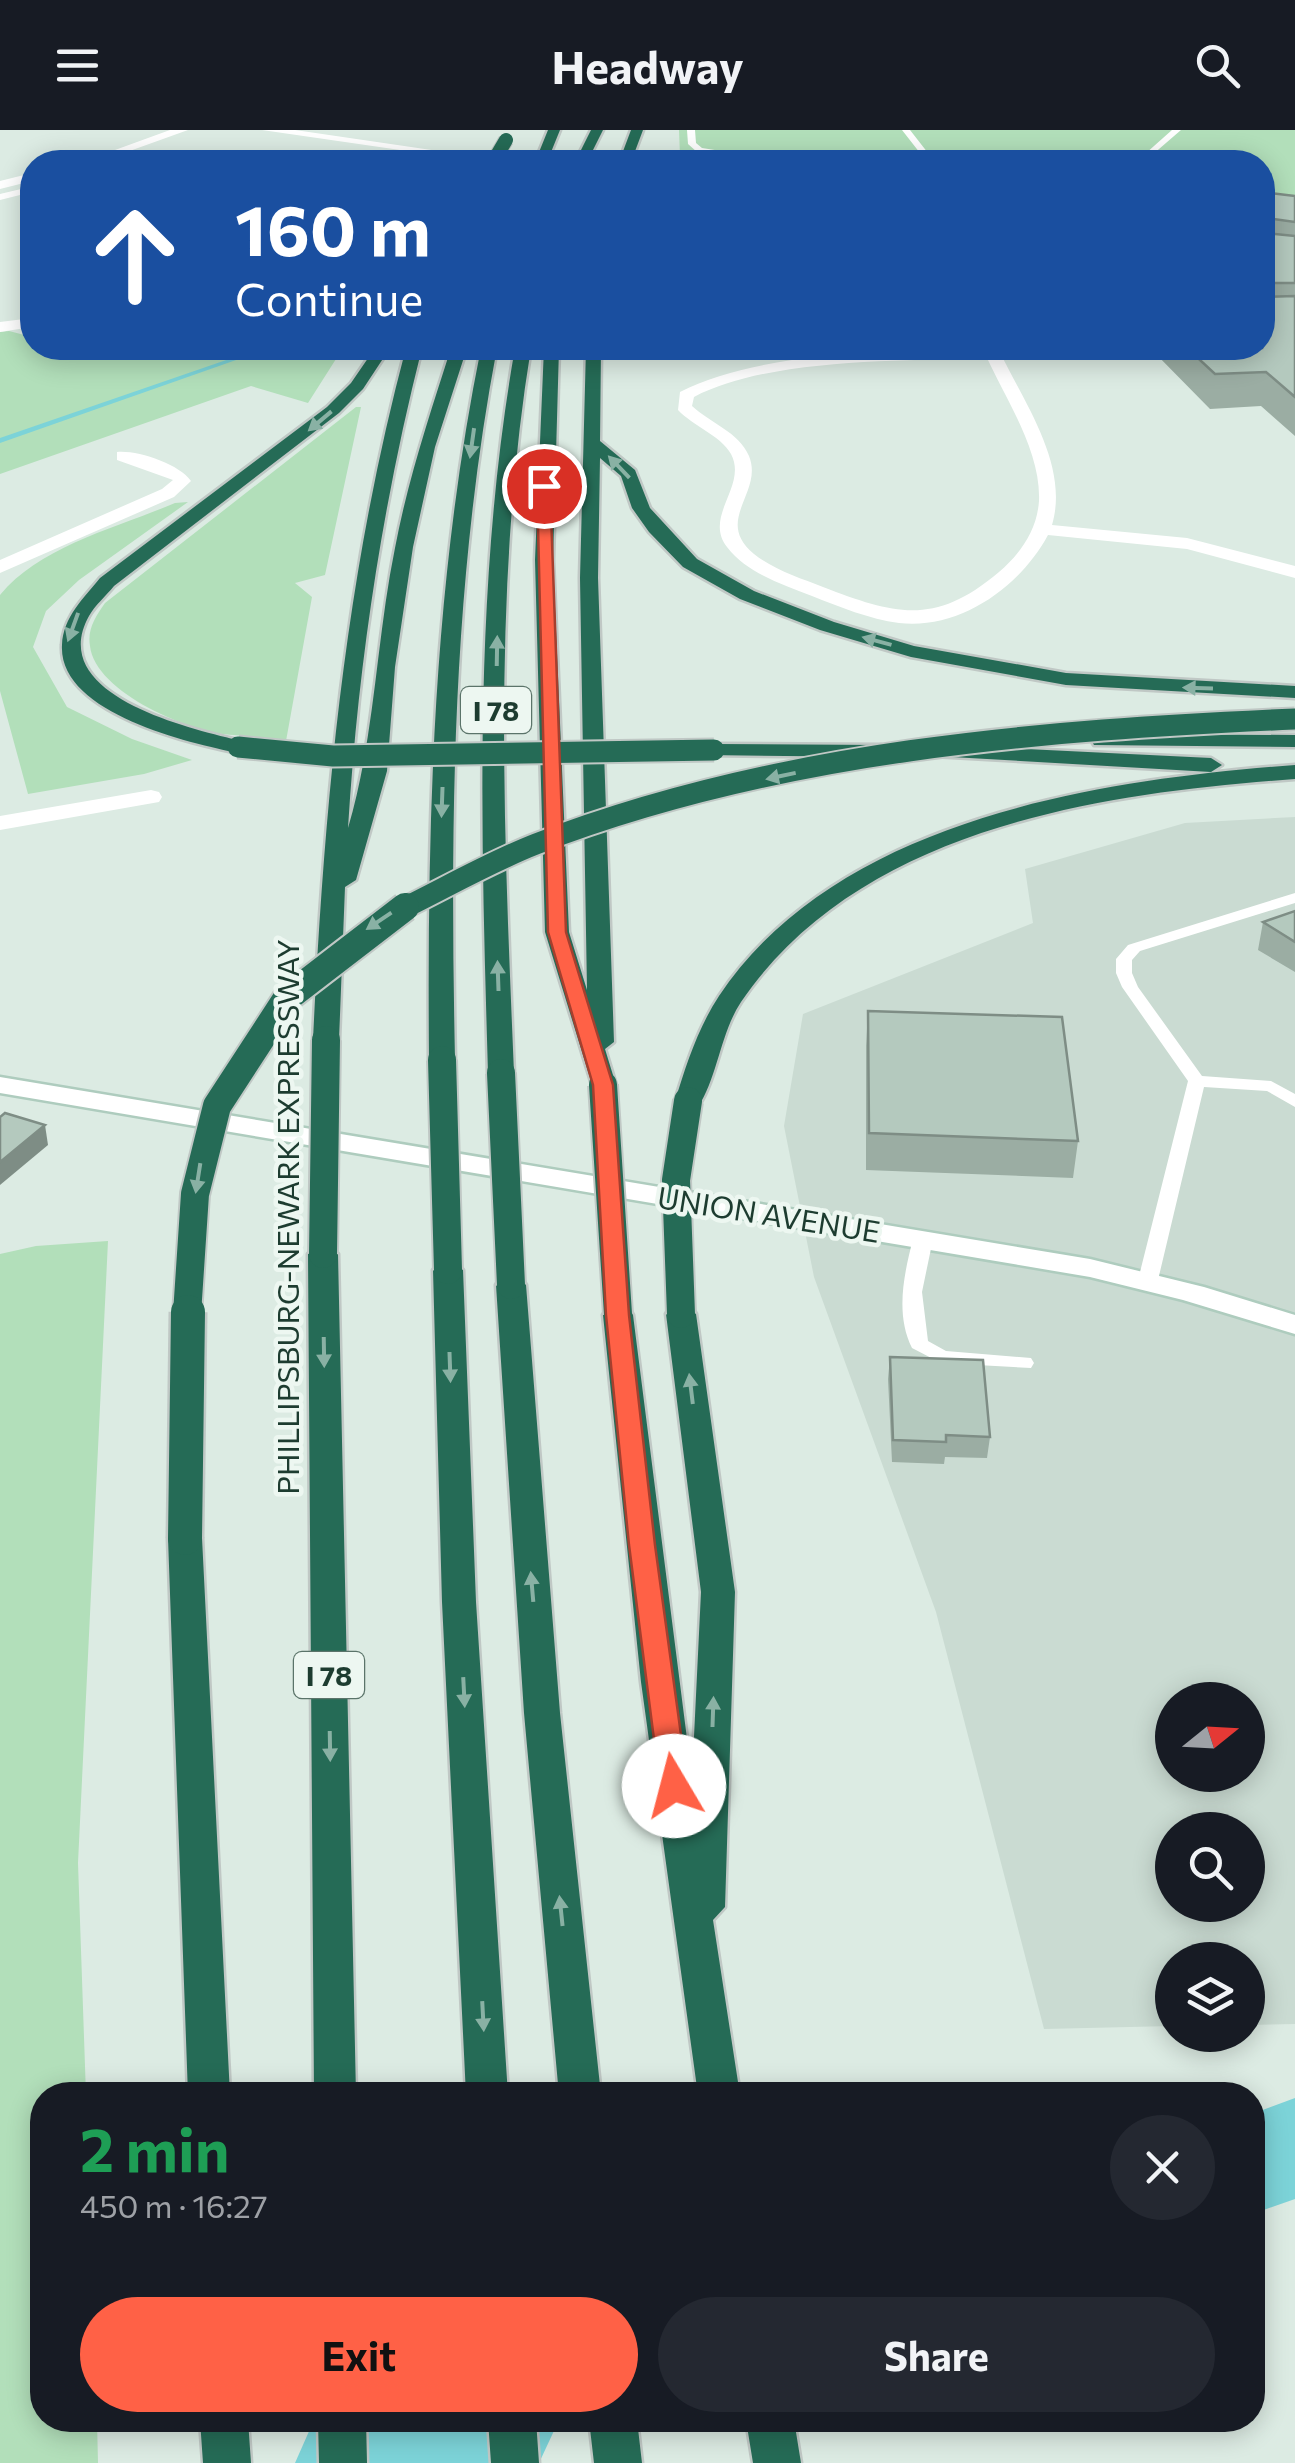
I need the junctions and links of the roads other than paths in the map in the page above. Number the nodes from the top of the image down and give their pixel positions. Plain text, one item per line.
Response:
1 (182, 130) edge
2 (268, 130) edge
3 (906, 130) edge
4 (1177, 130) edge
5 (376, 144) junction
6 (123, 150) edge
7 (360, 150) edge
8 (420, 150) edge
9 (922, 150) edge
10 (1154, 150) edge
11 (374, 360) edge
12 (411, 360) edge
13 (455, 360) edge
14 (488, 360) edge
15 (522, 360) edge
16 (551, 360) edge
17 (592, 360) edge
18 (865, 360) edge
19 (996, 360) edge
20 (589, 440) junction
21 (123, 456) dead end
22 (1041, 528) junction
23 (0, 567) edge
24 (1295, 572) edge
25 (1295, 692) edge
26 (1295, 719) edge
27 (1295, 741) edge
28 (714, 750) junction
29 (1295, 772) edge
30 (151, 798) dead end
31 (0, 823) edge
32 (1295, 898) edge
33 (330, 928) junction
34 (1197, 1081) junction
35 (0, 1085) edge
36 (603, 1085) junction
37 (1295, 1102) edge
38 (923, 1240) junction
39 (1148, 1280) junction
40 (1295, 1326) edge
41 (1024, 1364) dead end
42 (702, 1985) junction
43 (207, 2082) edge
44 (334, 2082) edge
45 (487, 2082) edge
46 (579, 2082) edge
47 (717, 2082) edge
48 (225, 2432) edge
49 (342, 2432) edge
50 (513, 2432) edge
51 (614, 2432) edge
52 (772, 2432) edge
53 (227, 2463) edge
54 (343, 2463) edge
55 (515, 2463) edge
56 (618, 2463) edge
57 (777, 2463) edge

1 - 6 street
2 - 5 street
3 - 9 lane
4 - 10 lane
5 - 7 street
5 - 8 street
11 -> 28 highway, bridge
12 - 33 highway, PHILLIPSBURG-NEWARK EXPRESSWAY / I 78
13 - 33 highway
14 -> 45 highway, I 78, bridge
46 -> 15 highway, I 78, bridge
16 - 36 highway
17 - 20 highway
18 - 22 street
19 - 22 street
25 -> 20 highway
20 - 36 highway
21 - 23 street
22 - 24 street
26 -> 43 highway, bridge
27 - 28 highway
28 - 29 highway
42 -> 29 highway, bridge
30 - 31 street
32 - 34 lane
33 -> 44 highway, PHILLIPSBURG-NEWARK EXPRESSWAY / I 78, bridge
34 - 37 lane
34 - 39 lane
35 - 38 street, UNION AVENUE
36 - 42 highway, bridge
38 - 39 street, UNION AVENUE
38 - 41 lane
39 - 40 street, UNION AVENUE
42 - 47 highway
48 - 53 highway
49 - 54 highway
50 - 55 highway
51 - 56 highway
52 - 57 highway

